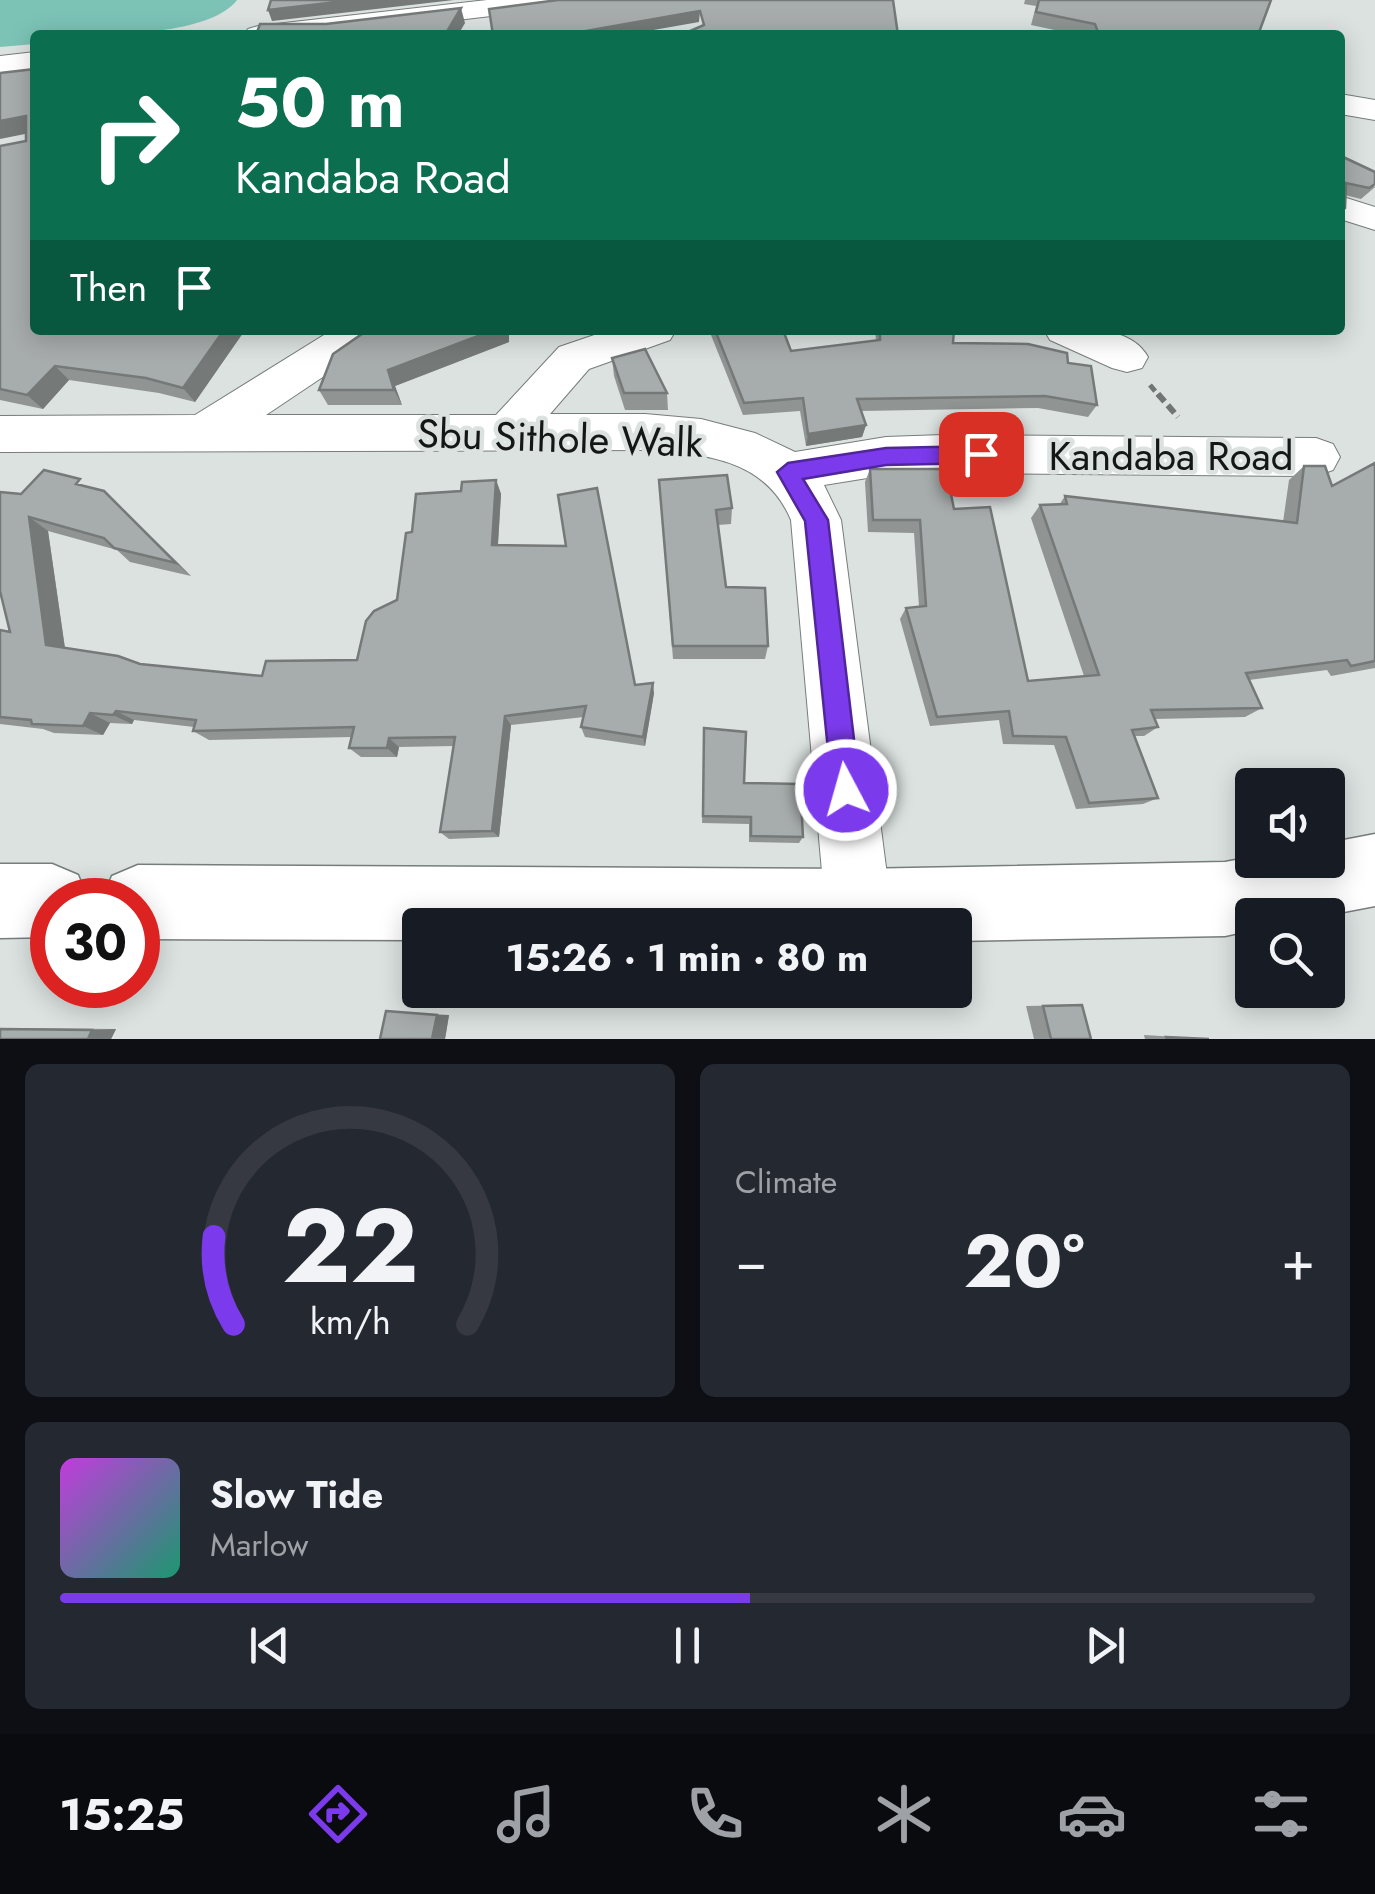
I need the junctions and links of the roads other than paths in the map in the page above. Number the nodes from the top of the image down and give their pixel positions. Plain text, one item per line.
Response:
1 (558, 0) edge
2 (487, 21) edge
3 (340, 30) edge
4 (30, 62) edge
5 (0, 65) edge
6 (1345, 105) edge
7 (1375, 110) edge
8 (1345, 210) edge
9 (1375, 219) edge
10 (355, 335) edge
11 (641, 335) edge
12 (1076, 335) edge
13 (1127, 357) road end
14 (508, 432) junction
15 (0, 434) edge
16 (199, 436) junction
17 (1316, 457) dead end
18 (788, 472) junction
19 (1375, 870) edge
20 (0, 900) edge
21 (30, 901) edge
22 (160, 902) edge
23 (858, 906) junction

1 - 2 street
2 - 3 street
4 - 5 street
6 - 7 street
8 - 9 street
10 - 16 street
11 - 14 street
12 - 13 street
14 - 16 street, Sbu Sithole Walk
14 - 18 street, Sbu Sithole Walk
15 - 16 street, Sbu Sithole Walk
17 - 18 street, Kandaba Road
18 - 23 street
19 - 23 street
20 - 21 street
22 - 23 street

